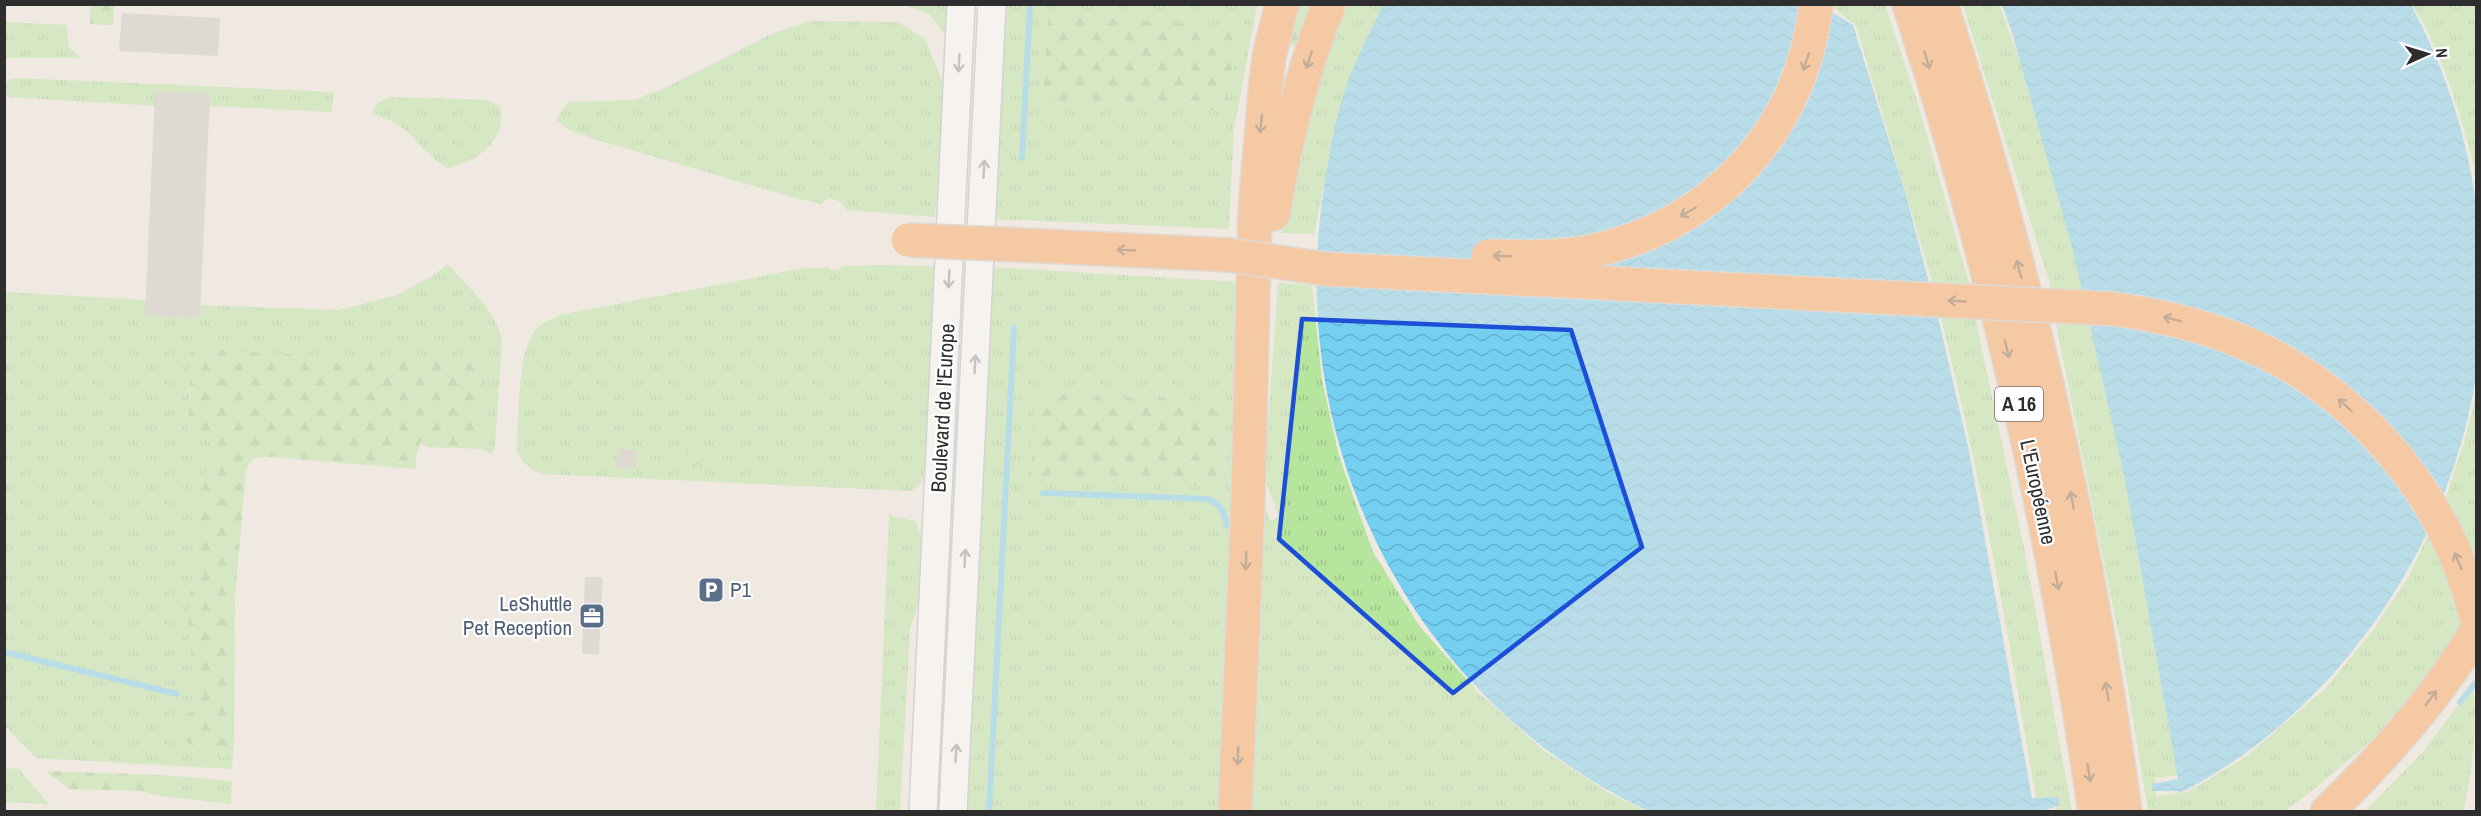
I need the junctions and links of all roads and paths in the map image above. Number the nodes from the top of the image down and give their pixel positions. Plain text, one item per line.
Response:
1 (962, 4) edge
2 (992, 4) edge
3 (1282, 4) edge
4 (1329, 4) edge
5 (1816, 4) edge
6 (1909, 4) edge
7 (1941, 4) edge
8 (908, 240) dead end
9 (1228, 255) junction
10 (1248, 502) junction
11 (934, 589) junction
12 (2476, 617) edge
13 (2476, 632) edge
14 (2394, 743) junction
15 (909, 812) edge
16 (923, 812) edge
17 (953, 812) edge
18 (1235, 812) edge
19 (2095, 812) edge
20 (2125, 812) edge
21 (2313, 812) edge
22 (2327, 812) edge

1 -> 11 main road, Boulevard de l'Europe
17 -> 2 main road, Boulevard de l'Europe
3 -> 10 highway
4 -> 10 highway
5 -> 9 highway, bridge
6 -> 19 highway, L'Européenne / A 16
20 -> 7 highway, L'Européenne / A 16
9 -> 8 highway, bridge
12 -> 9 highway, bridge
10 -> 18 highway
11 - 15 main road
11 - 16 main road, Boulevard de l'Europe
14 -> 13 highway
14 - 21 highway
14 - 22 highway

